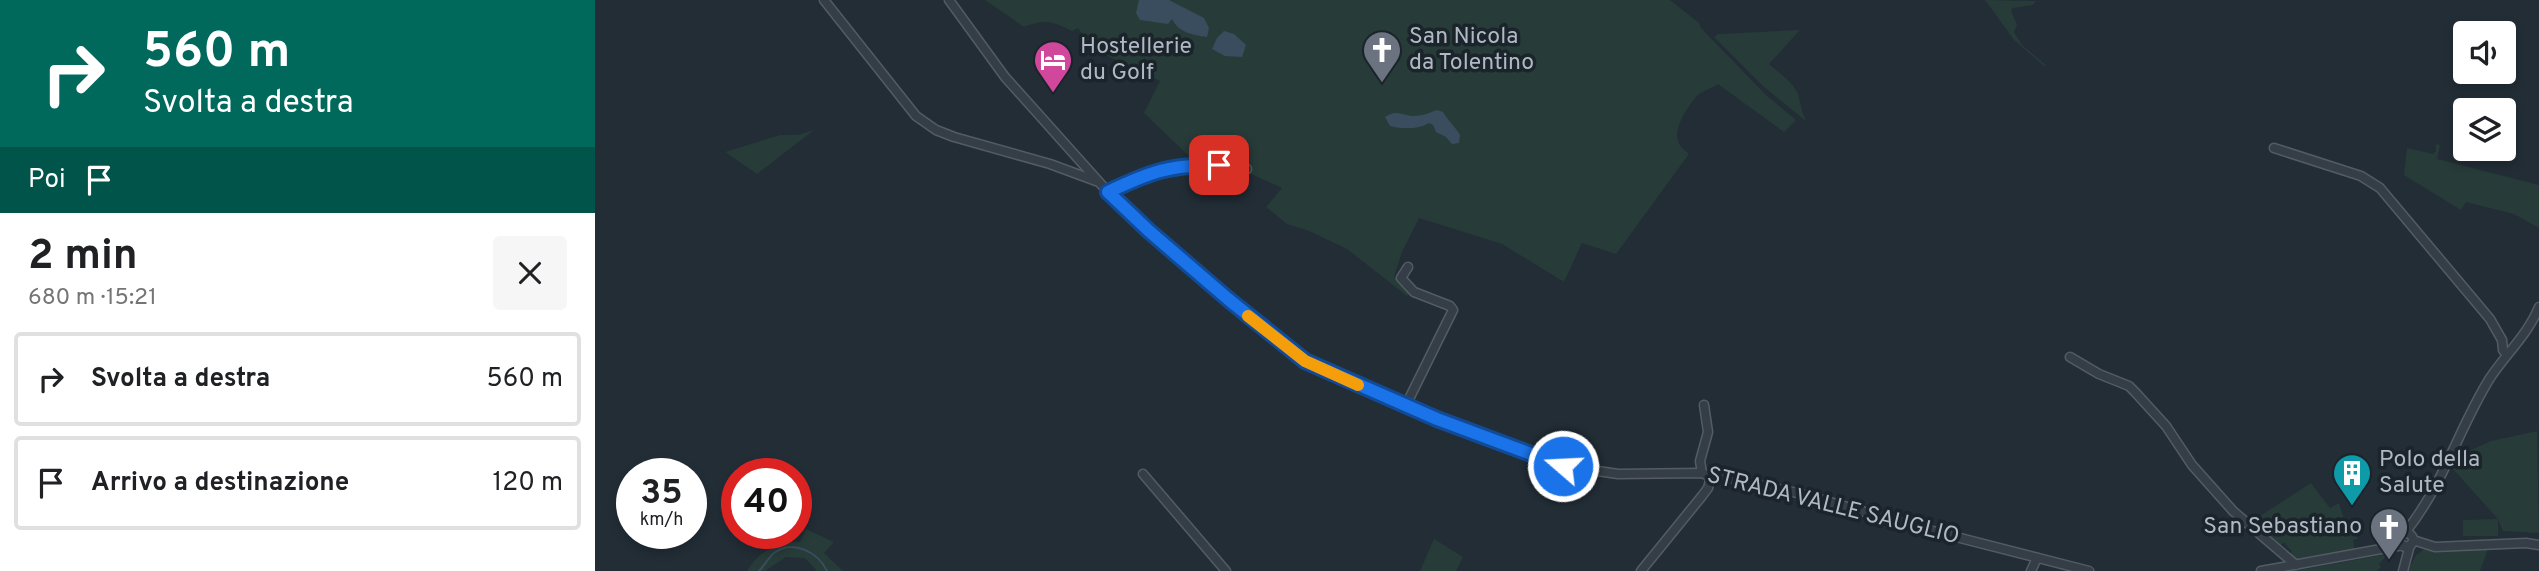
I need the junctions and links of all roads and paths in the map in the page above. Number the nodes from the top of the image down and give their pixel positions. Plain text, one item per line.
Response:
1 (824, 0) edge
2 (950, 0) edge
3 (2274, 148) dead end
4 (1247, 169) dead end
5 (1099, 182) junction
6 (1108, 192) junction
7 (1408, 267) dead end
8 (2539, 307) edge
9 (2507, 355) junction
10 (2070, 357) dead end
11 (1406, 405) junction
12 (1704, 405) dead end
13 (1143, 474) dead end
14 (1707, 475) junction
15 (2407, 543) junction
16 (2539, 545) edge
17 (2037, 558) junction
18 (2296, 565) junction
19 (1226, 571) edge
20 (1641, 571) edge
21 (2031, 571) edge
22 (2089, 571) edge
23 (2261, 571) edge
24 (2403, 571) edge

1 - 5 street
2 - 5 street, STRADA VALLE SAUGLIO
3 - 9 street
4 - 6 street
5 - 6 street, STRADA VALLE SAUGLIO
6 - 11 street, STRADA VALLE SAUGLIO
7 - 11 street
8 - 9 street
9 - 15 street
10 - 18 street
11 - 14 street, STRADA VALLE SAUGLIO
12 - 14 street
13 - 19 street
14 - 17 street, STRADA VALLE SAUGLIO
14 - 20 street
15 - 16 street
15 - 18 street
15 - 24 street
17 - 21 street
17 - 22 street, STRADA VALLE SAUGLIO
18 - 23 street

